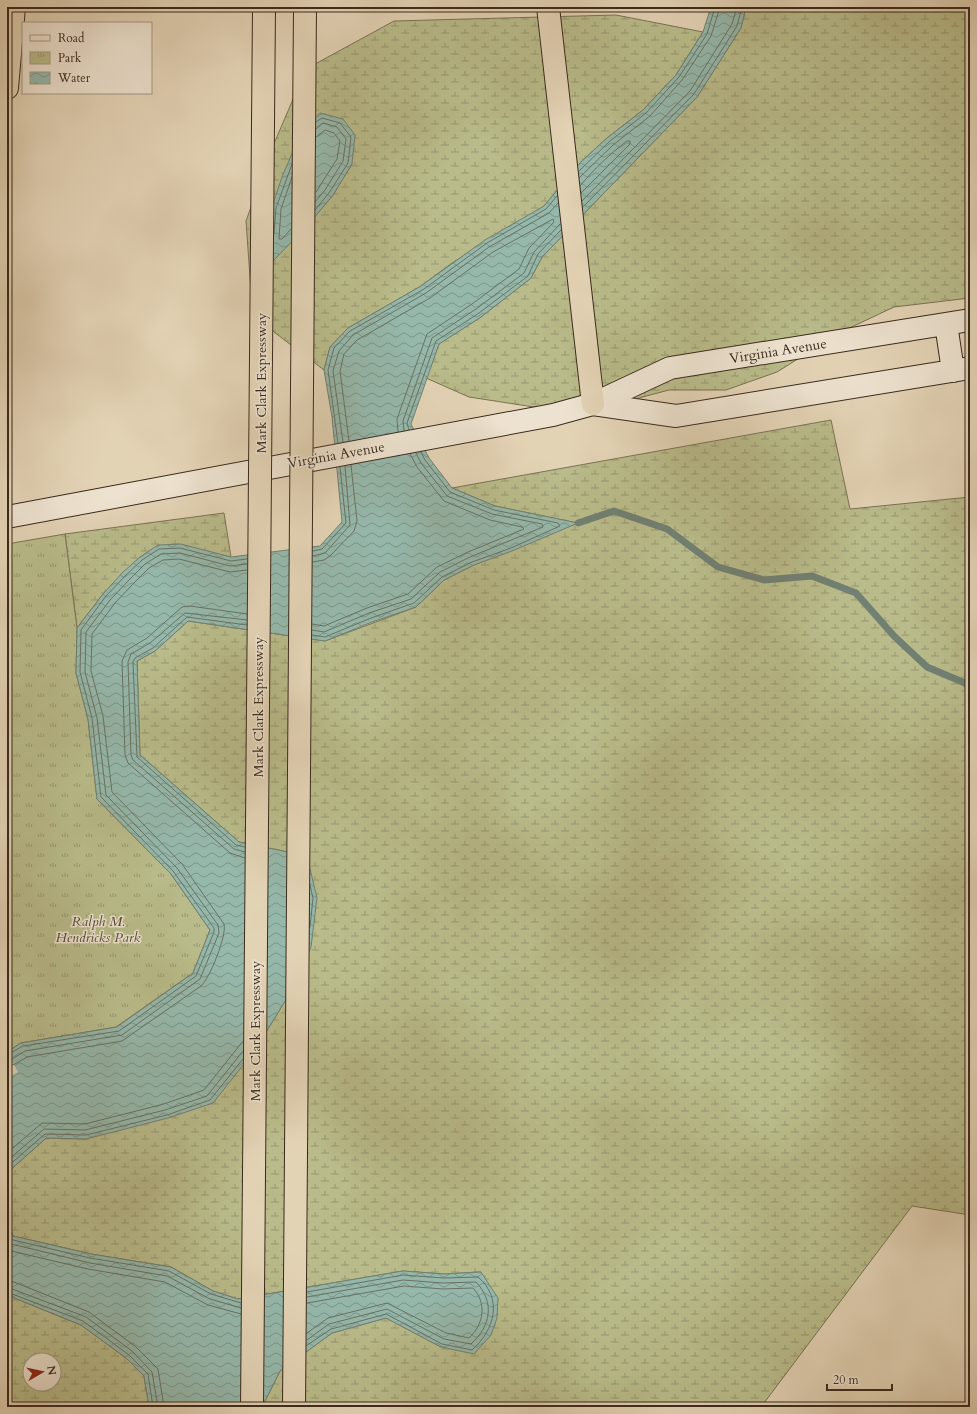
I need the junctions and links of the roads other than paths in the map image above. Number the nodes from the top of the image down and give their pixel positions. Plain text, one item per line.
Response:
1 (14, 7) edge
2 (264, 7) edge
3 (305, 7) edge
4 (548, 7) edge
5 (7, 88) edge
6 (970, 320) edge
7 (946, 324) junction
8 (962, 369) edge
9 (593, 404) junction
10 (7, 517) edge
11 (252, 1407) edge
12 (294, 1407) edge

1 - 5 highway
2 - 11 highway, Mark Clark Expressway, bridge
3 - 12 highway, bridge
4 - 9 highway
6 - 7 main road, Virginia Avenue
7 - 8 main road
7 - 9 main road, Virginia Avenue
8 - 9 main road, Virginia Avenue
9 - 10 main road, Virginia Avenue, bridge

